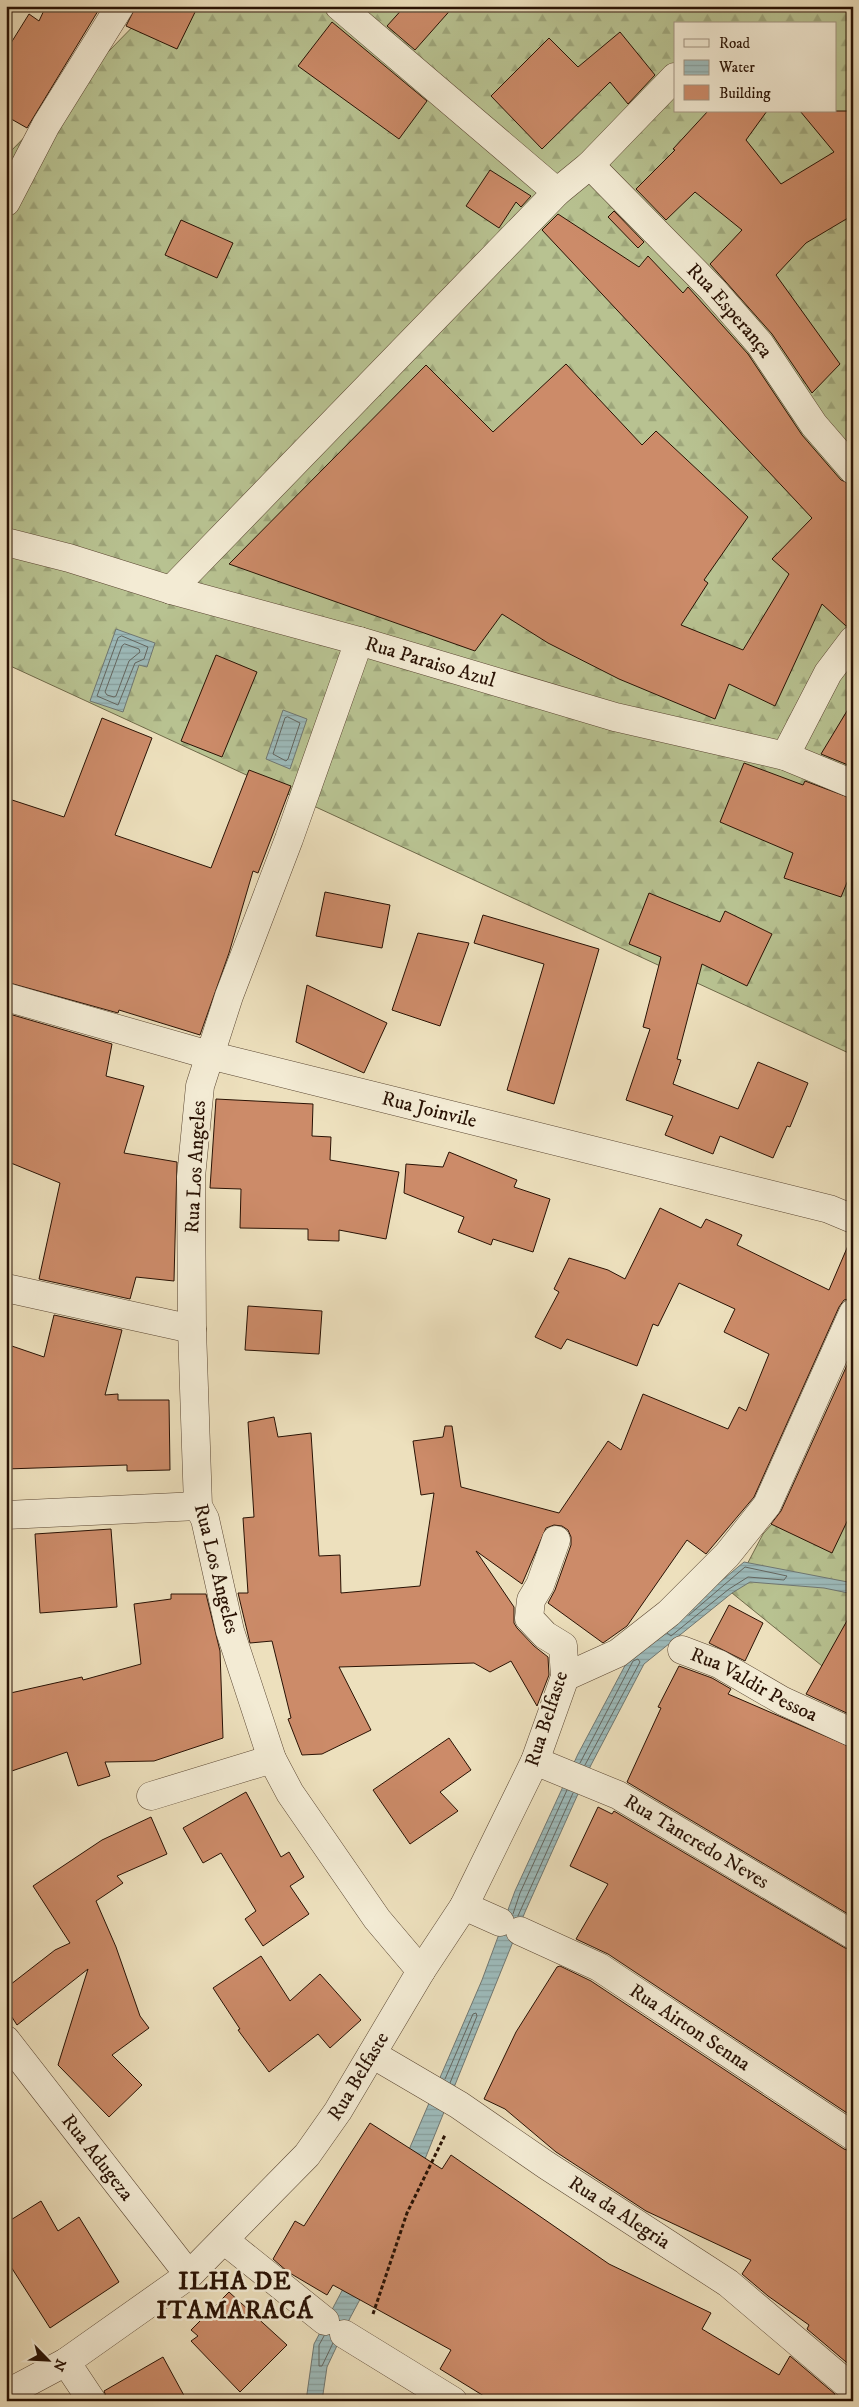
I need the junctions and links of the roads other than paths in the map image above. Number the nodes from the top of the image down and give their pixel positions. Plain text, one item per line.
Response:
1 (120, 6) edge
2 (338, 6) edge
3 (674, 78) edge
4 (590, 165) junction
5 (557, 192) junction
6 (6, 202) edge
7 (853, 470) edge
8 (6, 542) edge
9 (171, 590) junction
10 (853, 640) edge
11 (359, 641) junction
12 (785, 756) junction
13 (853, 784) edge
14 (6, 997) edge
15 (209, 1054) junction
16 (853, 1219) edge
17 (6, 1288) edge
18 (853, 1313) edge
19 (192, 1330) junction
20 (198, 1506) junction
21 (6, 1515) edge
22 (556, 1540) dead end
23 (682, 1650) dead end
24 (565, 1677) junction
25 (853, 1733) edge
26 (272, 1759) junction
27 (535, 1761) junction
28 (151, 1796) dead end
29 (464, 1906) junction
30 (853, 1935) edge
31 (421, 1971) junction
32 (6, 2040) edge
33 (372, 2054) junction
34 (853, 2136) edge
35 (224, 2240) junction
36 (189, 2275) junction
37 (66, 2362) junction
38 (853, 2389) edge
39 (6, 2394) edge
40 (92, 2401) edge
41 (453, 2401) edge

1 - 6 street
2 - 5 street
3 - 4 street
4 - 5 street
4 - 7 street, Rua Esperança
5 - 9 street
8 - 9 street, Rua Paraiso Azul
9 - 11 street, Rua Paraiso Azul
10 - 12 street
11 - 12 street, Rua Paraiso Azul
11 - 15 street, Rua Los Angeles
12 - 13 street, Rua Paraiso Azul
14 - 15 street, Rua Joinvile
15 - 16 street, Rua Joinvile
15 - 19 street, Rua Los Angeles
17 - 19 street
18 - 24 street
19 - 20 street, Rua Los Angeles
20 - 21 street
20 - 26 street, Rua Los Angeles
22 - 24 street, Rua Belfaste
23 - 25 street, Rua Valdir Pessoa
24 - 27 street, Rua Belfaste
26 - 28 street
26 - 31 street, Rua Los Angeles
27 - 29 street, Rua Belfaste
27 - 30 street, Rua Tancredo Neves
29 - 31 street, Rua Belfaste
29 - 34 street, Rua Airton Senna
31 - 33 street, Rua Belfaste
32 - 36 street, Rua Adugeza
33 - 35 street, Rua Belfaste
33 - 38 street, Rua da Alegria
35 - 36 street, Rua Belfaste
35 - 41 street
36 - 37 street, Rua Belfaste
37 - 39 street, Rua Belfaste
37 - 40 street

